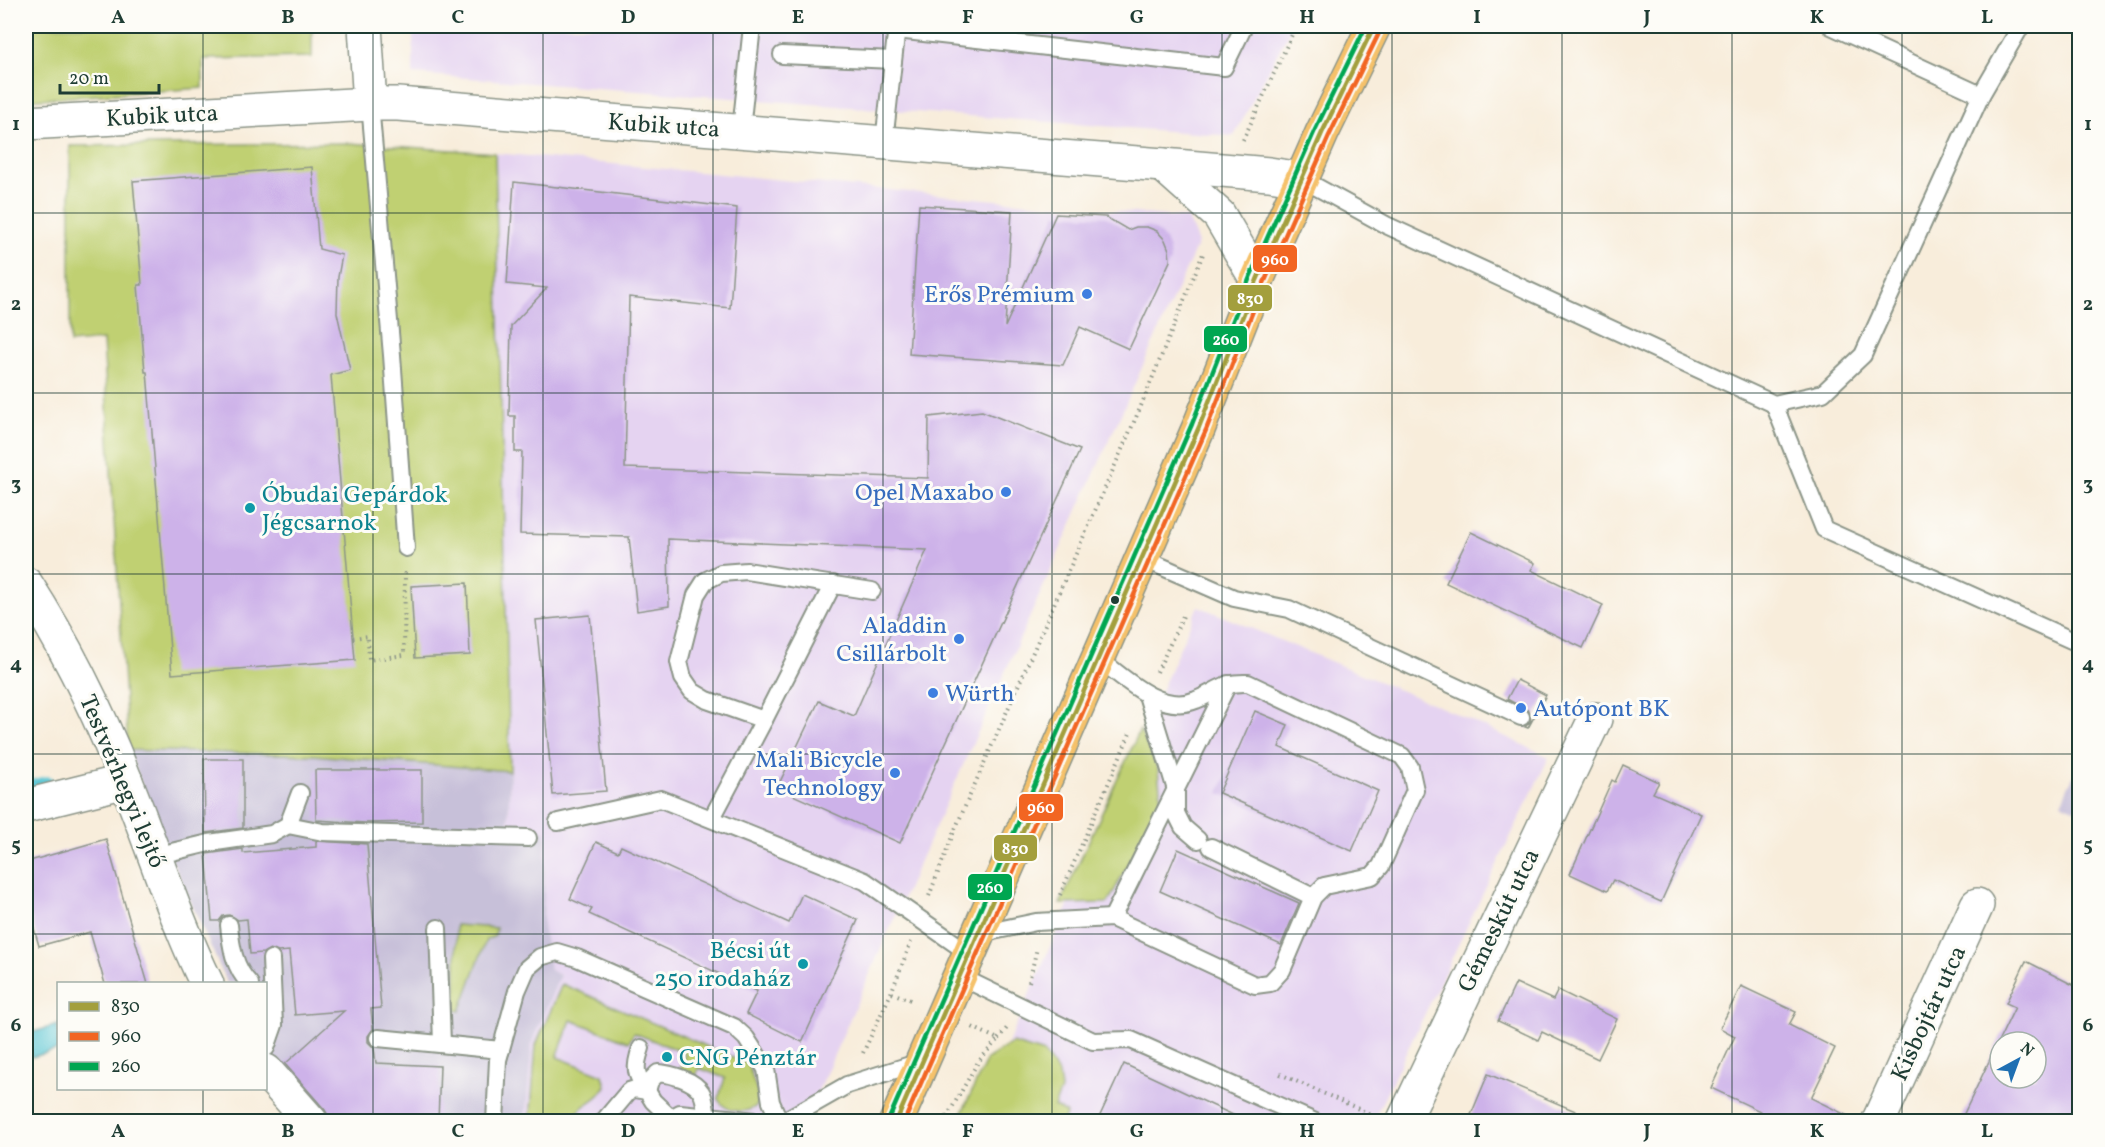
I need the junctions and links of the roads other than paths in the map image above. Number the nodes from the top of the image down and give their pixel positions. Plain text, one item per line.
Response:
1 (365, 26) edge
2 (752, 26) edge
3 (1244, 26) edge
4 (1374, 26) edge
5 (1831, 26) edge
6 (2021, 26) edge
7 (897, 28) edge
8 (966, 32) edge
9 (782, 55) dead end
10 (893, 60) junction
11 (1981, 94) junction
12 (369, 104) junction
13 (26, 123) edge
14 (741, 130) junction
15 (884, 142) junction
16 (1163, 165) junction
17 (1302, 179) junction
18 (1257, 280) junction
19 (1774, 404) junction
20 (406, 548) road end
21 (1142, 558) junction
22 (26, 584) edge
23 (833, 584) junction
24 (872, 591) dead end
25 (2079, 644) edge
26 (1098, 658) junction
27 (1228, 684) junction
28 (1147, 695) junction
29 (1521, 717) dead end
30 (1595, 719) dead end
31 (764, 720) junction
32 (126, 781) junction
33 (1176, 790) junction
34 (300, 793) dead end
35 (26, 806) edge
36 (712, 818) junction
37 (558, 822) dead end
38 (288, 825) junction
39 (528, 838) dead end
40 (154, 856) junction
41 (1313, 897) junction
42 (1977, 905) dead end
43 (1112, 918) junction
44 (229, 925) dead end
45 (438, 928) dead end
46 (970, 955) junction
47 (271, 959) dead end
48 (206, 982) edge
49 (248, 982) edge
50 (269, 1003) edge
51 (378, 1038) dead end
52 (442, 1044) junction
53 (267, 1045) edge
54 (641, 1048) dead end
55 (501, 1050) junction
56 (924, 1060) junction
57 (267, 1072) edge
58 (647, 1092) junction
59 (707, 1115) junction
60 (1390, 1119) edge
61 (671, 1120) edge
62 (743, 1121) edge
63 (311, 1122) edge
64 (495, 1122) edge
65 (603, 1122) edge
66 (765, 1122) edge
67 (781, 1122) edge
68 (896, 1122) edge
69 (1315, 1122) edge
70 (1878, 1122) edge

1 - 12 street
2 - 14 lane
3 - 8 lane
4 - 17 main road
5 - 11 lane
6 - 11 lane
7 - 8 lane
7 - 10 lane
9 - 10 lane
10 - 15 lane
11 - 19 lane
12 - 13 street, Kubik utca
12 - 14 street, Kubik utca
12 - 20 lane
14 - 15 street, Kubik utca
15 - 16 street, Kubik utca
16 - 17 street, Kubik utca
16 - 18 street
17 - 18 main road
17 - 19 lane
18 - 21 main road
19 - 25 lane
21 - 26 main road
21 - 29 lane
22 - 32 street, Testvérhegyi lejtő
23 - 24 lane
23 - 31 lane
23 - 31 lane
26 - 28 lane
26 - 46 main road
27 - 28 lane
27 - 33 lane
27 - 41 lane
28 - 33 lane
30 - 60 street, Gémeskút utca
31 - 36 lane
32 - 35 street
32 - 40 street, Testvérhegyi lejtő
33 - 41 lane
33 - 43 lane
34 - 38 lane
36 - 37 lane
36 - 46 lane
38 - 39 lane
38 - 40 lane
40 - 48 street, Testvérhegyi lejtő
41 - 43 lane
42 - 70 street, Kisbojtár utca
43 - 46 lane
44 - 49 lane
45 - 52 lane
46 - 56 main road
46 - 69 lane
47 - 50 lane
50 - 53 lane
51 - 52 lane
52 - 55 lane
54 - 58 lane
55 - 64 lane
55 - 67 lane
56 - 67 lane
56 - 68 main road
57 - 63 street
58 - 59 lane
58 - 61 lane
58 - 65 lane
59 - 61 lane
59 - 62 lane
62 - 66 lane

